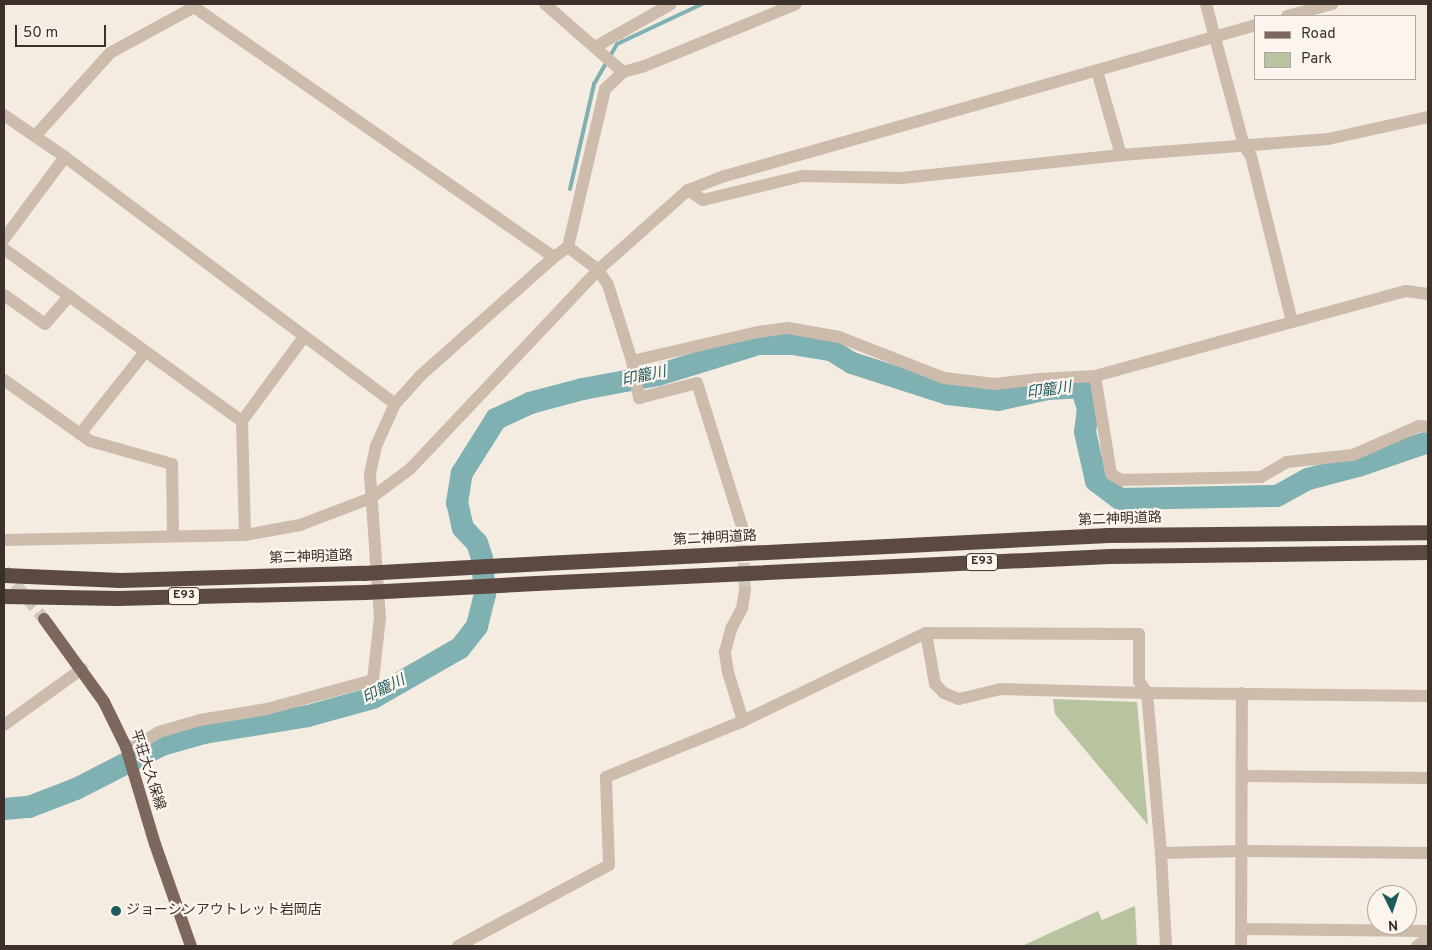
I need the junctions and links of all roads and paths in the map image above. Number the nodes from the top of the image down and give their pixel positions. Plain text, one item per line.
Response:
1 (544, 4) edge
2 (671, 4) edge
3 (796, 4) edge
4 (1206, 4) edge
5 (1332, 4) edge
6 (195, 6) edge
7 (1291, 15) edge
8 (1254, 26) edge
9 (1215, 37) junction
10 (595, 47) junction
11 (1097, 71) junction
12 (623, 72) junction
13 (4, 115) edge
14 (1428, 118) edge
15 (36, 135) junction
16 (1244, 146) junction
17 (1121, 155) junction
18 (65, 157) junction
19 (688, 190) junction
20 (4, 239) edge
21 (568, 247) junction
22 (4, 249) edge
23 (554, 257) junction
24 (598, 270) junction
25 (1428, 294) edge
26 (4, 296) edge
27 (69, 296) junction
28 (1292, 322) junction
29 (304, 337) junction
30 (145, 352) junction
31 (632, 362) junction
32 (1095, 376) junction
33 (4, 380) edge
34 (395, 404) junction
35 (242, 422) junction
36 (1428, 427) edge
37 (80, 434) junction
38 (371, 498) junction
39 (742, 527) tunnel mouth
40 (1428, 532) edge
41 (173, 535) junction
42 (245, 535) junction
43 (4, 540) edge
44 (1428, 552) edge
45 (4, 575) edge
46 (745, 591) tunnel mouth
47 (4, 596) edge
48 (44, 619) tunnel mouth
49 (926, 634) junction
50 (82, 669) junction
51 (1147, 693) junction
52 (1242, 694) junction
53 (1428, 696) edge
54 (743, 721) junction
55 (4, 725) edge
56 (127, 750) junction
57 (1242, 776) junction
58 (1428, 778) edge
59 (1242, 851) junction
60 (1161, 853) junction
61 (1428, 853) edge
62 (1242, 929) junction
63 (1428, 931) edge
64 (1428, 938) edge
65 (190, 946) edge
66 (458, 946) edge
67 (1166, 946) edge
68 (1242, 946) edge
69 (1417, 946) edge

1 - 10 street
2 - 10 street
3 - 12 street
4 - 9 street
5 - 7 street
6 - 15 street
6 - 23 street
8 - 9 street
9 - 11 street
9 - 16 street
10 - 12 street
11 - 17 street
11 - 19 street
12 - 21 street
13 - 15 street
14 - 16 street
15 - 18 street
16 - 17 street
16 - 28 street
17 - 19 street
18 - 20 street
18 - 29 street
19 - 24 street
21 - 23 street
21 - 24 street
22 - 27 street
23 - 34 street
24 - 31 street
24 - 38 street
25 - 28 street
26 - 27 street
27 - 30 street
28 - 32 street
29 - 34 street
29 - 35 street
30 - 35 street
30 - 37 street
31 - 32 street
31 - 39 street
32 - 36 street
33 - 37 street
34 - 38 street
35 - 42 street
37 - 41 street
38 - 42 street
38 - 56 street
40 - 45 highway, 第二神明道路 / E93, bridge
41 - 42 street
41 - 43 street
44 - 47 highway, E93, bridge
46 - 54 street
48 - 50 main road, 平荘大久保線
49 - 51 street
49 - 51 street
49 - 54 street
50 - 55 street
50 - 56 main road, 平荘大久保線
51 - 52 street
51 - 60 street
52 - 53 street
52 - 57 street
54 - 66 street
56 - 65 main road, 平荘大久保線
57 - 58 street
57 - 59 street
59 - 60 street
59 - 61 street
59 - 62 street
60 - 67 street
62 - 63 street
62 - 68 street
64 - 69 street

